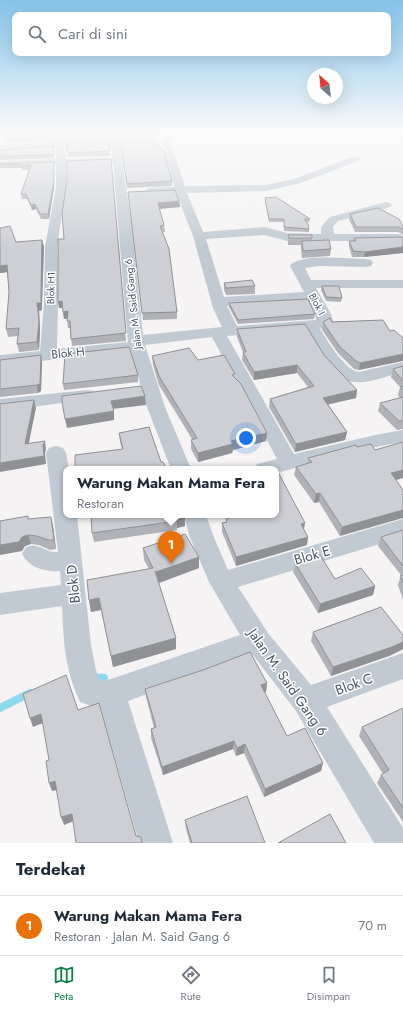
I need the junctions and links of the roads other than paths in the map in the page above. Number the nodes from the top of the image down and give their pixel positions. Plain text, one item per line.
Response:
1 (61, 171) edge
2 (121, 171) edge
3 (175, 171) edge
4 (322, 171) edge
5 (180, 190) junction
6 (129, 193) junction
7 (386, 205) dead end
8 (199, 236) junction
9 (328, 238) junction
10 (398, 238) edge
11 (366, 263) dead end
12 (403, 284) edge
13 (309, 290) junction
14 (219, 302) junction
15 (310, 326) junction
16 (225, 332) junction
17 (136, 344) junction
18 (48, 355) junction
19 (0, 360) edge
20 (403, 367) edge
21 (104, 393) edge
22 (0, 405) edge
23 (403, 436) edge
24 (56, 452) dead end
25 (289, 462) junction
26 (180, 466) edge
27 (275, 466) edge
28 (63, 506) edge
29 (64, 518) edge
30 (196, 518) edge
31 (403, 528) edge
32 (34, 554) dead end
33 (70, 561) junction
34 (222, 582) junction
35 (74, 594) junction
36 (0, 604) edge
37 (258, 641) junction
38 (403, 666) edge
39 (100, 692) junction
40 (306, 701) junction
41 (156, 843) edge
42 (393, 843) edge

1 - 18 street, Blok H1
2 - 6 street, Jalan M. Said Gang 6
3 - 5 street
4 - 5 street
5 - 6 street
5 - 8 street
6 - 17 street, Jalan M. Said Gang 6
7 - 9 street
8 - 9 street
8 - 14 street
9 - 10 street
11 - 13 street, Blok I
12 - 13 street
13 - 14 street
13 - 15 street, Blok I
14 - 16 street
15 - 16 street, Blok I
15 - 20 street
16 - 17 street, Blok I
16 - 25 street
17 - 18 street, Blok H
17 - 26 street, Jalan M. Said Gang 6
18 - 19 street, Blok H
21 - 22 street
23 - 25 street
24 - 28 street, Blok D
25 - 27 street
29 - 33 street, Blok D
30 - 34 street, Jalan M. Said Gang 6
31 - 34 street, Blok E
32 - 33 street
33 - 35 street, Blok D
34 - 37 street, Jalan M. Said Gang 6
35 - 36 street
35 - 39 street, Blok D
37 - 39 street
37 - 40 street, Jalan M. Said Gang 6
38 - 40 street, Blok C
39 - 41 street, Blok D
40 - 42 street, Jalan M. Said Gang 6

